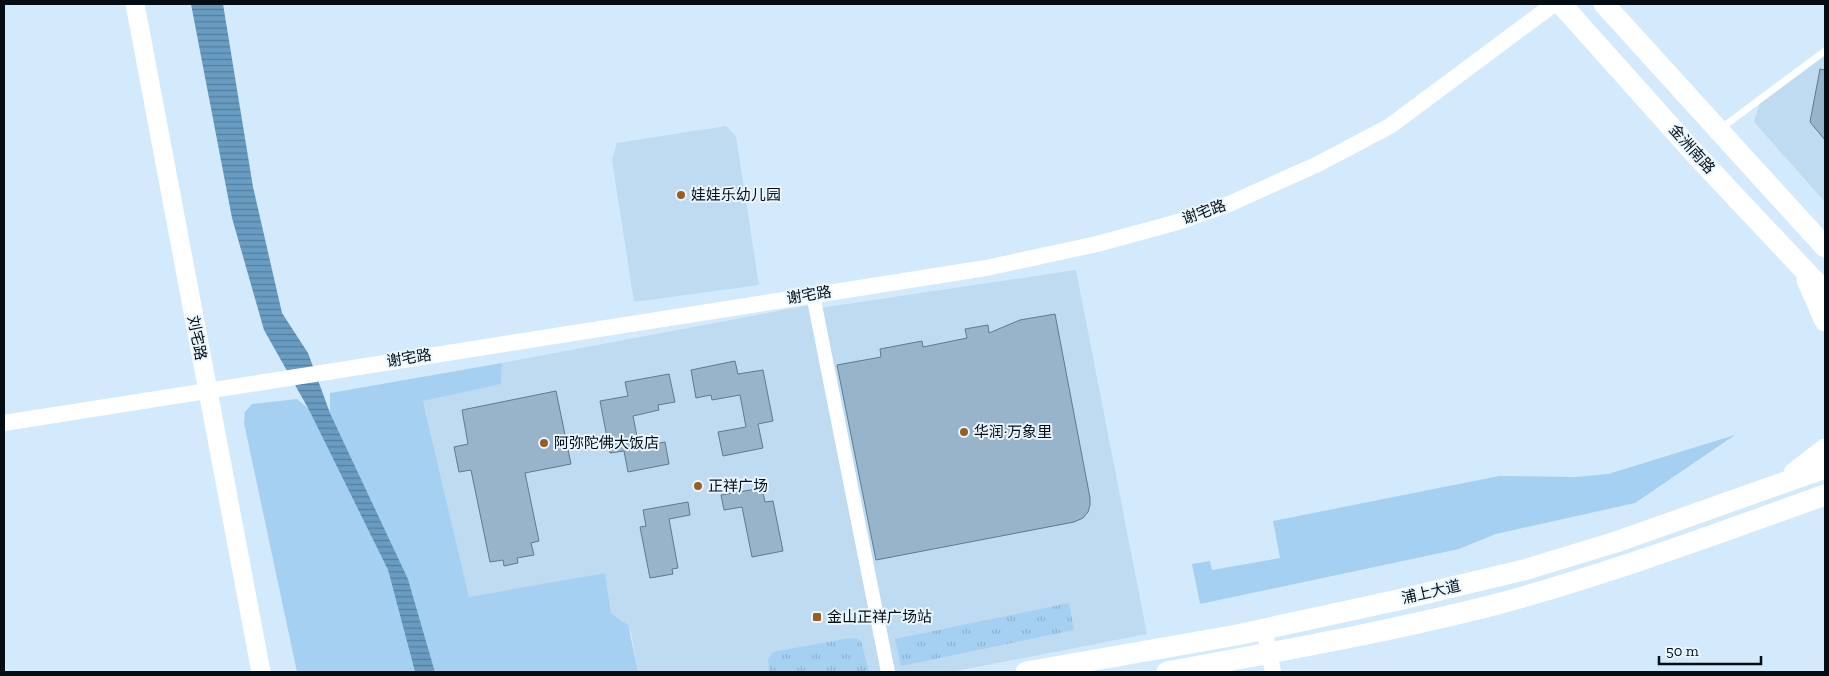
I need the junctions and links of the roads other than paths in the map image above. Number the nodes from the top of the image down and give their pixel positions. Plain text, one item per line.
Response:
1 (135, 4) edge
2 (1554, 4) edge
3 (1561, 4) edge
4 (1604, 4) edge
5 (1825, 51) edge
6 (1720, 130) junction
7 (1825, 247) edge
8 (1801, 266) junction
9 (1825, 292) edge
10 (813, 295) junction
11 (1825, 321) edge
12 (208, 391) junction
13 (4, 423) edge
14 (1825, 449) edge
15 (1825, 468) edge
16 (1778, 486) junction
17 (1825, 495) edge
18 (1264, 629) junction
19 (1271, 663) edge
20 (261, 672) edge
21 (888, 672) edge
22 (1026, 672) edge
23 (1168, 672) edge

1 - 12 main road, 刘宅路
2 - 10 street, 谢宅路
3 - 8 main road, 金洲南路
4 - 6 main road
5 - 6 lane
6 - 7 main road
8 - 9 main road, 金洲南路
8 - 11 main road
10 - 12 street, 谢宅路
10 - 21 street
12 - 13 street, 谢宅路
12 - 20 main road, 刘宅路
14 - 16 main road
15 - 16 main road, 浦上大道
16 - 18 main road, 浦上大道
17 - 19 main road, 浦上大道
18 - 19 street
18 - 22 main road, 浦上大道
19 - 23 main road, 浦上大道

